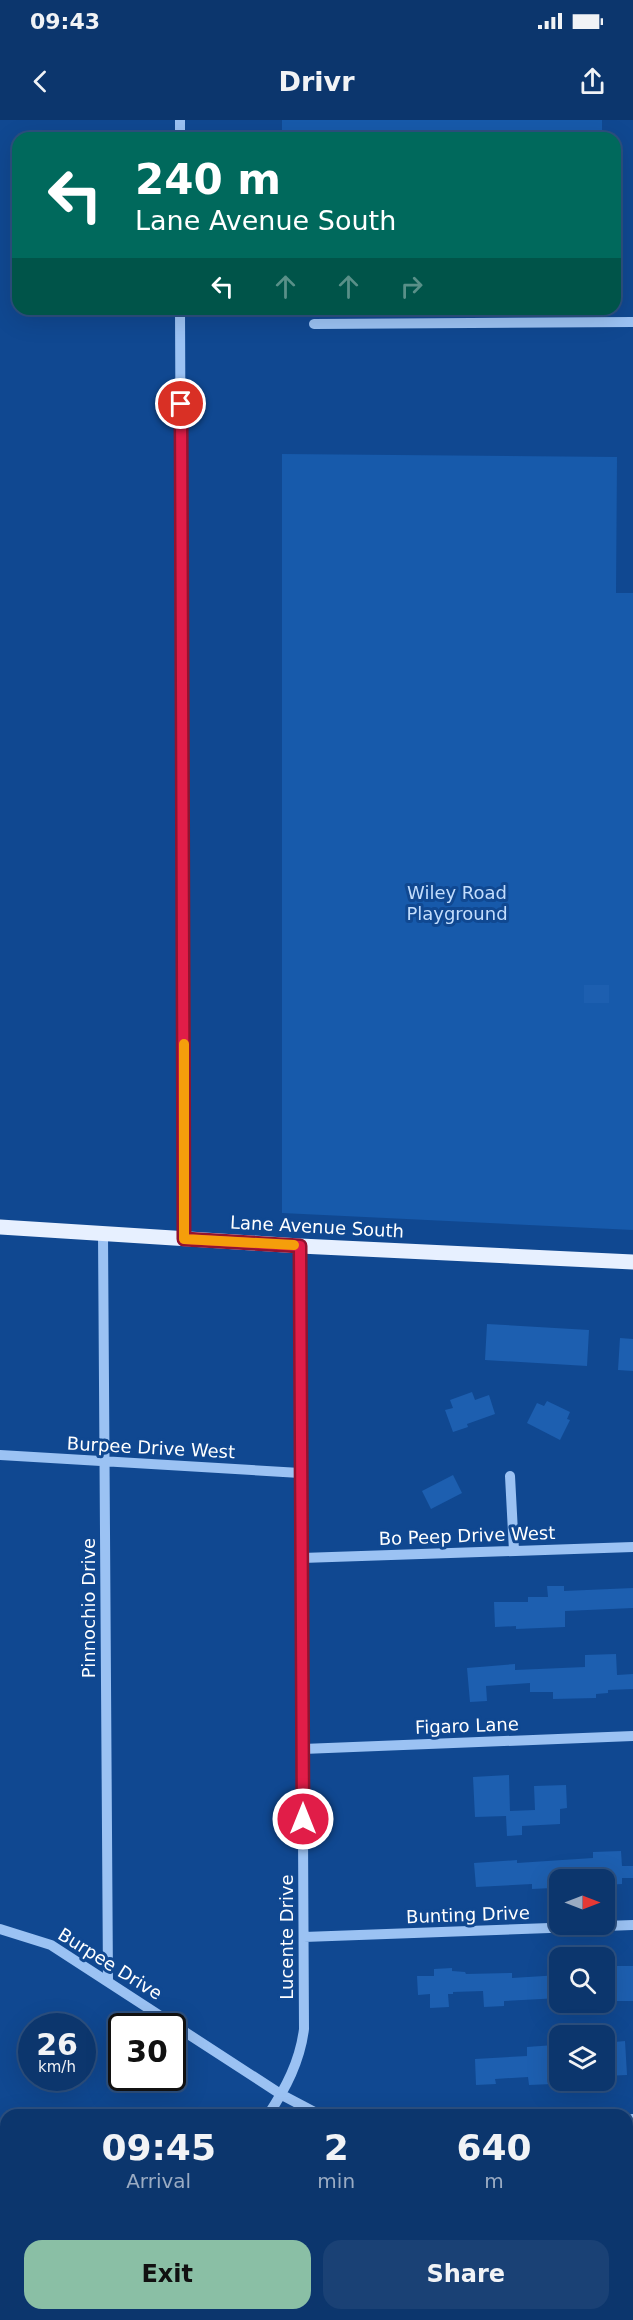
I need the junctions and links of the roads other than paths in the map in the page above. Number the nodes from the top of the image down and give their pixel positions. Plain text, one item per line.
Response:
1 (180, 315) edge
2 (633, 322) edge
3 (314, 324) dead end
4 (0, 1227) edge
5 (103, 1234) junction
6 (184, 1239) junction
7 (300, 1246) junction
8 (633, 1262) edge
9 (0, 1455) edge
10 (104, 1461) junction
11 (300, 1473) junction
12 (510, 1476) dead end
13 (633, 1547) edge
14 (514, 1551) junction
15 (302, 1558) junction
16 (633, 1736) edge
17 (303, 1749) junction
18 (633, 1925) edge
19 (0, 1929) edge
20 (304, 1937) junction
21 (108, 1981) junction
22 (282, 2095) junction
23 (272, 2109) edge
24 (309, 2109) edge

1 - 6 street
2 - 3 street
4 - 5 main road, Lane Avenue South
5 - 6 main road, Lane Avenue South
5 - 10 street, Pinnochio Drive
6 - 7 main road, Lane Avenue South
7 - 8 main road, Lane Avenue South
7 - 11 street, Lucente Drive
9 - 10 street, Burpee Drive West
10 - 11 street, Burpee Drive West
10 - 21 street, Pinnochio Drive
11 - 15 street, Lucente Drive
12 - 14 street
13 - 14 street, Bo Peep Drive West
14 - 15 street, Bo Peep Drive West
15 - 17 street, Lucente Drive
16 - 17 street, Figaro Lane
17 - 20 street, Lucente Drive
18 - 20 street, Bunting Drive
19 - 21 street, Burpee Drive
20 - 22 street, Lucente Drive
21 - 22 street, Burpee Drive
22 - 23 street, Lucente Drive
22 - 24 street, Burpee Drive

